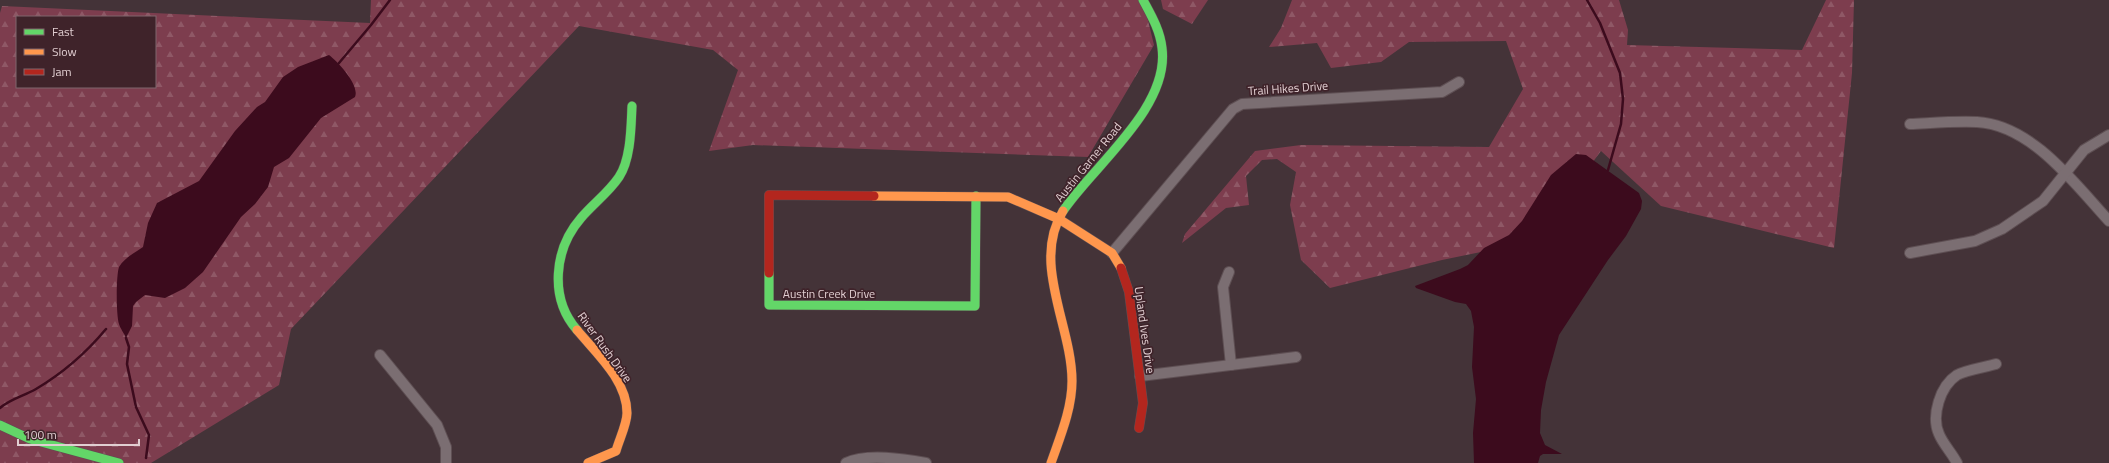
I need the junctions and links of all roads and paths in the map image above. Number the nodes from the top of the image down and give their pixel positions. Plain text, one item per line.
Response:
1 (1143, 0) edge
2 (1459, 82) dead end
3 (632, 106) dead end
4 (1910, 124) dead end
5 (2109, 135) edge
6 (2067, 174) junction
7 (976, 196) junction
8 (1059, 219) junction
9 (2109, 221) edge
10 (1112, 253) junction
11 (1910, 253) dead end
12 (1229, 272) dead end
13 (380, 355) dead end
14 (1296, 357) dead end
15 (1996, 364) dead end
16 (1231, 365) junction
17 (1140, 376) junction
18 (0, 425) edge
19 (1139, 428) dead end
20 (119, 463) edge
21 (446, 463) edge
22 (588, 463) edge
23 (846, 463) edge
24 (926, 463) edge
25 (1051, 463) edge
26 (1957, 463) edge

1 - 8 street, Austin Garner Road
2 - 10 street, Trail Hikes Drive
3 - 22 street, River Rush Drive
4 - 6 street
5 - 6 street
6 - 9 street
6 - 11 street
7 - 7 street, Austin Creek Drive
7 - 8 street, Austin Creek Drive
8 - 10 street, Upland Ives Drive
8 - 25 street, Austin Garner Road
10 - 17 street, Upland Ives Drive
12 - 16 street
13 - 21 street
14 - 16 street
15 - 26 street
16 - 17 street
17 - 19 street, Upland Ives Drive
18 - 20 street
23 - 24 street

